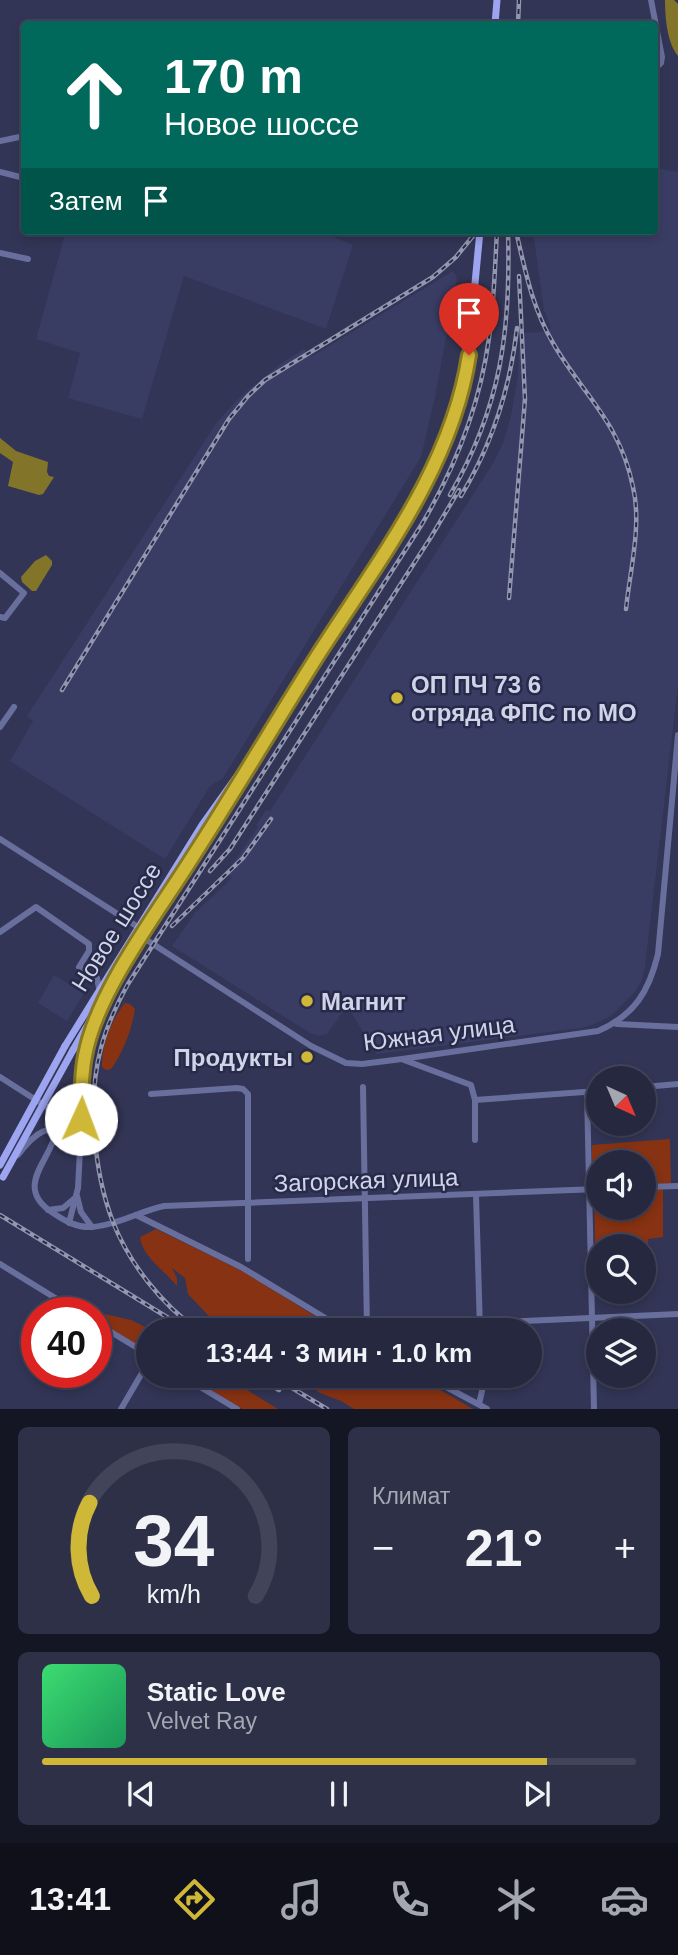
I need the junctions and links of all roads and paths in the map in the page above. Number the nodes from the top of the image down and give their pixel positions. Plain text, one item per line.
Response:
1 (497, 0) edge
2 (651, 0) edge
3 (495, 21) edge
4 (655, 21) edge
5 (658, 36) edge
6 (658, 66) edge
7 (21, 137) edge
8 (0, 141) edge
9 (0, 172) edge
10 (21, 177) edge
11 (480, 235) edge
12 (0, 253) edge
13 (28, 259) dead end
14 (0, 573) edge
15 (0, 617) edge
16 (14, 707) dead end
17 (0, 727) edge
18 (678, 736) edge
19 (668, 835) junction
20 (678, 835) edge
21 (0, 839) edge
22 (0, 932) edge
23 (138, 932) junction
24 (97, 978) junction
25 (111, 978) junction
26 (99, 988) junction
27 (615, 1024) junction
28 (678, 1027) edge
29 (402, 1059) junction
30 (0, 1077) edge
31 (678, 1084) edge
32 (656, 1086) edge
33 (363, 1087) dead end
34 (586, 1092) edge
35 (151, 1094) dead end
36 (475, 1100) junction
37 (475, 1140) dead end
38 (79, 1162) junction
39 (0, 1165) edge
40 (2, 1180) edge
41 (678, 1186) edge
42 (656, 1187) edge
43 (586, 1189) edge
44 (77, 1195) junction
45 (476, 1195) junction
46 (364, 1198) junction
47 (248, 1203) junction
48 (46, 1210) junction
49 (136, 1216) junction
50 (594, 1220) edge
51 (69, 1223) junction
52 (93, 1227) junction
53 (248, 1259) dead end
54 (0, 1264) edge
55 (54, 1297) edge
56 (678, 1314) edge
57 (325, 1318) edge
58 (367, 1318) edge
59 (480, 1318) edge
60 (586, 1318) edge
61 (592, 1318) joint
62 (542, 1322) edge
63 (112, 1333) edge
64 (136, 1347) edge
65 (136, 1383) edge
66 (202, 1388) edge
67 (449, 1388) edge
68 (481, 1388) edge
69 (594, 1388) edge
70 (479, 1404) junction
71 (121, 1409) edge
72 (237, 1409) edge
73 (487, 1409) edge
74 (594, 1409) edge

1 - 3 main road
2 - 4 street
5 - 6 street
7 - 8 street
9 - 10 street
11 - 23 main road, Новое шоссе
12 - 13 street
14 - 15 street
16 - 17 street
18 - 19 street
19 - 20 street
19 - 27 street
21 - 23 street, Южная улица
22 - 24 street
23 - 25 main road, Новое шоссе
23 - 29 street, Южная улица
24 - 25 street
24 - 26 street
25 - 26 main road, Новое шоссе
25 - 38 street
25 - 40 main road, Новое шоссе, bridge
26 - 39 main road, Новое шоссе, bridge
27 - 28 street
27 - 29 street, Южная улица
29 - 36 street
30 - 48 street
31 - 32 street
33 - 46 street
34 - 36 street
35 - 47 street
36 - 37 street
38 - 40 street, bridge
38 - 44 street
41 - 42 street
43 - 45 street, Загорская улица
44 - 48 street
44 - 51 street
44 - 52 street
45 - 46 street, Загорская улица
45 - 59 street
46 - 47 street, Загорская улица
46 - 58 street
47 - 49 street, Загорская улица
47 - 53 street
48 - 51 street
49 - 52 street, Загорская улица
49 - 57 street
50 - 61 street
51 - 52 street
54 - 55 street
56 - 61 street
60 - 62 street
63 - 64 street
65 - 71 street
66 - 72 street
67 - 70 street
68 - 70 street
69 - 74 street
70 - 73 street

